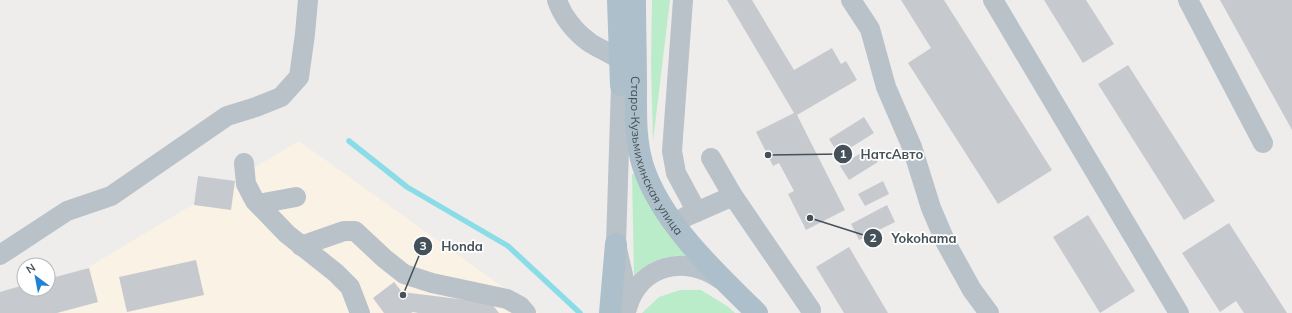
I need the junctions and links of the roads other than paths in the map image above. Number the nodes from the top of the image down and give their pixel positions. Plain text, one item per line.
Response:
1 (308, 0) edge
2 (618, 0) edge
3 (635, 0) edge
4 (683, 0) edge
5 (851, 0) edge
6 (993, 0) edge
7 (1188, 0) edge
8 (554, 2) edge
9 (628, 63) junction
10 (621, 85) joint
11 (1263, 143) dead end
12 (711, 158) dead end
13 (244, 163) dead end
14 (733, 196) junction
15 (296, 197) dead end
16 (258, 204) junction
17 (666, 212) junction
18 (697, 212) junction
19 (688, 242) junction
20 (616, 244) joint
21 (301, 246) junction
22 (0, 255) edge
23 (732, 289) junction
24 (811, 310) dead end
25 (621, 311) edge
26 (360, 313) edge
27 (526, 313) edge
28 (757, 313) edge
29 (989, 313) edge
30 (1180, 313) edge

1 - 22 street
2 - 9 main road, Старо-Кузьмихинская улица
3 - 9 main road, Старо-Кузьмихинская улица
4 - 18 street
5 - 29 street
6 - 30 street
7 - 11 street
8 - 9 street
9 - 10 main road, Старо-Кузьмихинская улица
9 - 17 main road, Старо-Кузьмихинская улица
10 - 20 street, Старо-Кузьмихинская улица
12 - 14 street
13 - 16 street
14 - 18 street
14 - 24 street
15 - 16 street
16 - 21 street
17 - 18 street
17 - 19 main road, Старо-Кузьмихинская улица
18 - 19 street
19 - 23 main road, Старо-Кузьмихинская улица
20 - 25 main road, Старо-Кузьмихинская улица
21 - 26 street
21 - 27 street
23 - 25 street
23 - 28 main road, Старо-Кузьмихинская улица

